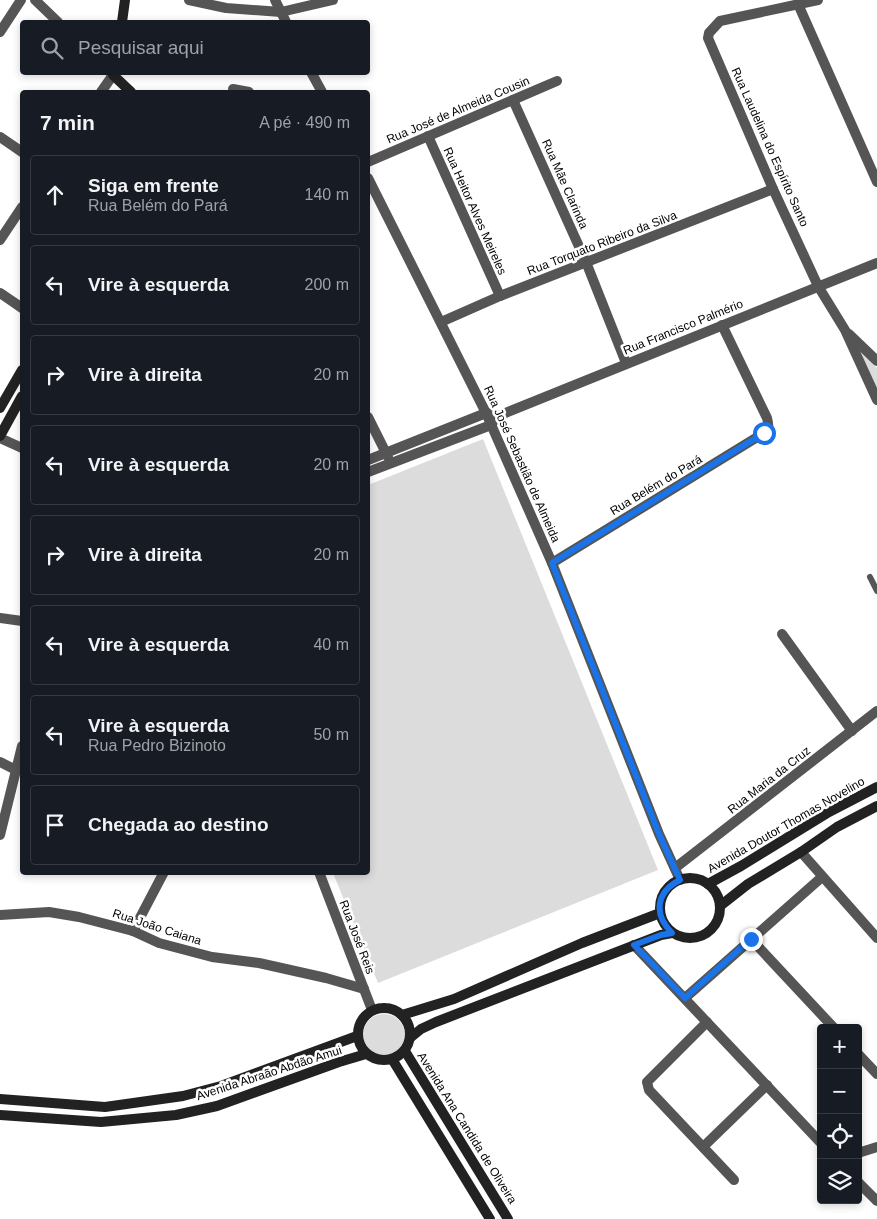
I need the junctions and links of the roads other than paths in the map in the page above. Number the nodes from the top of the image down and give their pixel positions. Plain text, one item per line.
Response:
1 (21, 0) edge
2 (35, 0) edge
3 (125, 0) edge
4 (189, 0) edge
5 (275, 0) edge
6 (333, 0) edge
7 (818, 0) edge
8 (798, 4) junction
9 (281, 12) junction
10 (56, 20) edge
11 (122, 20) edge
12 (285, 20) edge
13 (0, 32) edge
14 (111, 75) edge
15 (114, 75) edge
16 (313, 75) edge
17 (557, 81) dead end
18 (233, 89) dead end
19 (102, 90) edge
20 (129, 90) edge
21 (238, 90) edge
22 (321, 90) edge
23 (513, 100) junction
24 (428, 136) junction
25 (0, 137) edge
26 (20, 151) edge
27 (370, 161) edge
28 (370, 182) edge
29 (877, 182) edge
30 (773, 189) junction
31 (20, 211) edge
32 (0, 240) edge
33 (586, 262) junction
34 (877, 263) edge
35 (818, 286) junction
36 (0, 293) edge
37 (500, 296) junction
38 (20, 307) edge
39 (441, 322) junction
40 (722, 324) junction
41 (845, 330) junction
42 (877, 362) edge
43 (626, 363) junction
44 (20, 373) edge
45 (20, 400) edge
46 (877, 400) edge
47 (0, 408) edge
48 (486, 413) junction
49 (498, 416) junction
50 (370, 421) edge
51 (491, 425) junction
52 (0, 437) edge
53 (20, 447) edge
54 (386, 453) junction
55 (370, 459) edge
56 (390, 463) junction
57 (370, 471) edge
58 (552, 563) junction
59 (870, 577) dead end
60 (877, 591) edge
61 (0, 618) edge
62 (20, 622) edge
63 (782, 634) dead end
64 (877, 711) edge
65 (852, 731) junction
66 (20, 754) edge
67 (0, 762) edge
68 (16, 770) junction
69 (877, 787) edge
70 (877, 806) edge
71 (0, 835) edge
72 (801, 852) junction
73 (675, 868) junction
74 (162, 875) edge
75 (320, 875) edge
76 (822, 877) junction
77 (680, 880) junction
78 (708, 884) junction
79 (720, 906) junction
80 (660, 914) junction
81 (0, 915) edge
82 (133, 931) junction
83 (672, 933) junction
84 (877, 938) edge
85 (751, 939) junction
86 (634, 945) junction
87 (364, 989) junction
88 (685, 998) junction
89 (372, 1010) junction
90 (402, 1015) junction
91 (707, 1022) junction
92 (830, 1024) edge
93 (357, 1036) junction
94 (410, 1038) junction
95 (404, 1050) junction
96 (366, 1054) junction
97 (862, 1058) edge
98 (392, 1059) junction
99 (877, 1074) edge
100 (767, 1085) junction
101 (0, 1099) edge
102 (0, 1115) edge
103 (817, 1140) edge
104 (703, 1147) junction
105 (877, 1147) edge
106 (862, 1151) edge
107 (734, 1180) dead end
108 (862, 1186) edge
109 (877, 1202) edge
110 (490, 1219) edge
111 (508, 1219) edge

1 - 13 street
2 - 10 street
3 - 11 main road
4 - 9 street
5 - 9 street
6 - 9 street
7 - 8 street
8 - 29 street
8 - 30 street, Rua Laudelina do Espírito Santo
9 - 12 street
14 - 19 street
15 - 20 main road
16 - 22 street
17 - 23 street, Rua José de Almeida Cousin
18 - 21 street
23 - 24 street, Rua José de Almeida Cousin
23 - 33 street, Rua Mãe Clarinda
24 - 27 street, Rua José de Almeida Cousin
24 - 37 street, Rua Heitor Alves Meireles
25 - 26 street
28 - 39 street, Rua José Sebastião de Almeida
30 - 33 street, Rua Torquato Ribeiro da Silva
30 - 35 street, Rua Laudelina do Espírito Santo
31 - 32 street
33 - 37 street, Rua Torquato Ribeiro da Silva
33 - 43 street, Rua Mãe Clarinda
34 - 35 street, Rua Francisco Palmério
35 - 40 street, Rua Francisco Palmério
35 - 41 street, Rua Laudelina do Espírito Santo
36 - 38 street
37 - 39 street, Rua Torquato Ribeiro da Silva
39 - 48 street, Rua José Sebastião de Almeida
40 - 43 street, Rua Francisco Palmério
40 - 58 street, Rua Belém do Pará
41 - 42 street
41 - 46 street
43 - 49 street, Rua Francisco Palmério
44 - 47 main road
45 - 52 main road
48 - 49 street
48 - 51 street, Rua José Sebastião de Almeida
48 - 54 street
49 - 51 street
50 - 54 street
51 - 56 street
51 - 58 street, Rua José Sebastião de Almeida
52 - 53 street
54 - 55 street
54 - 56 street
56 - 57 street
58 - 73 street, Rua José Sebastião de Almeida
59 - 60 lane
61 - 62 street
63 - 65 street
64 - 65 street, Rua Maria da Cruz
65 - 73 street, Rua Maria da Cruz
66 - 68 street
67 - 68 street
68 - 71 street
69 - 78 main road, Avenida Doutor Thomas Novelino
70 - 72 main road
72 - 76 street
72 - 79 main road
73 - 77 street, Rua José Sebastião de Almeida
74 - 82 street
75 - 87 street, Rua José Reis
76 - 84 street
76 - 85 street
77 - 78 main road
77 - 80 main road
78 - 79 main road
79 - 83 main road
80 - 83 main road
80 - 90 main road
81 - 82 street, Rua João Caiana
82 - 87 street, Rua João Caiana
83 - 86 main road
85 - 88 street
85 - 92 street
86 - 88 street
86 - 94 main road
87 - 89 street, Rua José Reis
88 - 91 street
89 - 90 main road
89 - 93 main road
90 - 94 main road
91 - 100 street
91 - 104 street
93 - 96 main road
93 - 101 main road, Avenida Abraão Abdão Amui
94 - 95 main road
95 - 98 main road
95 - 111 main road, Avenida Ana Candida de Oliveira
96 - 98 main road
96 - 102 main road, Avenida Abraão Abdão Amui
97 - 99 street
98 - 110 main road
100 - 103 street
100 - 104 street
104 - 107 street
105 - 106 street
108 - 109 street

